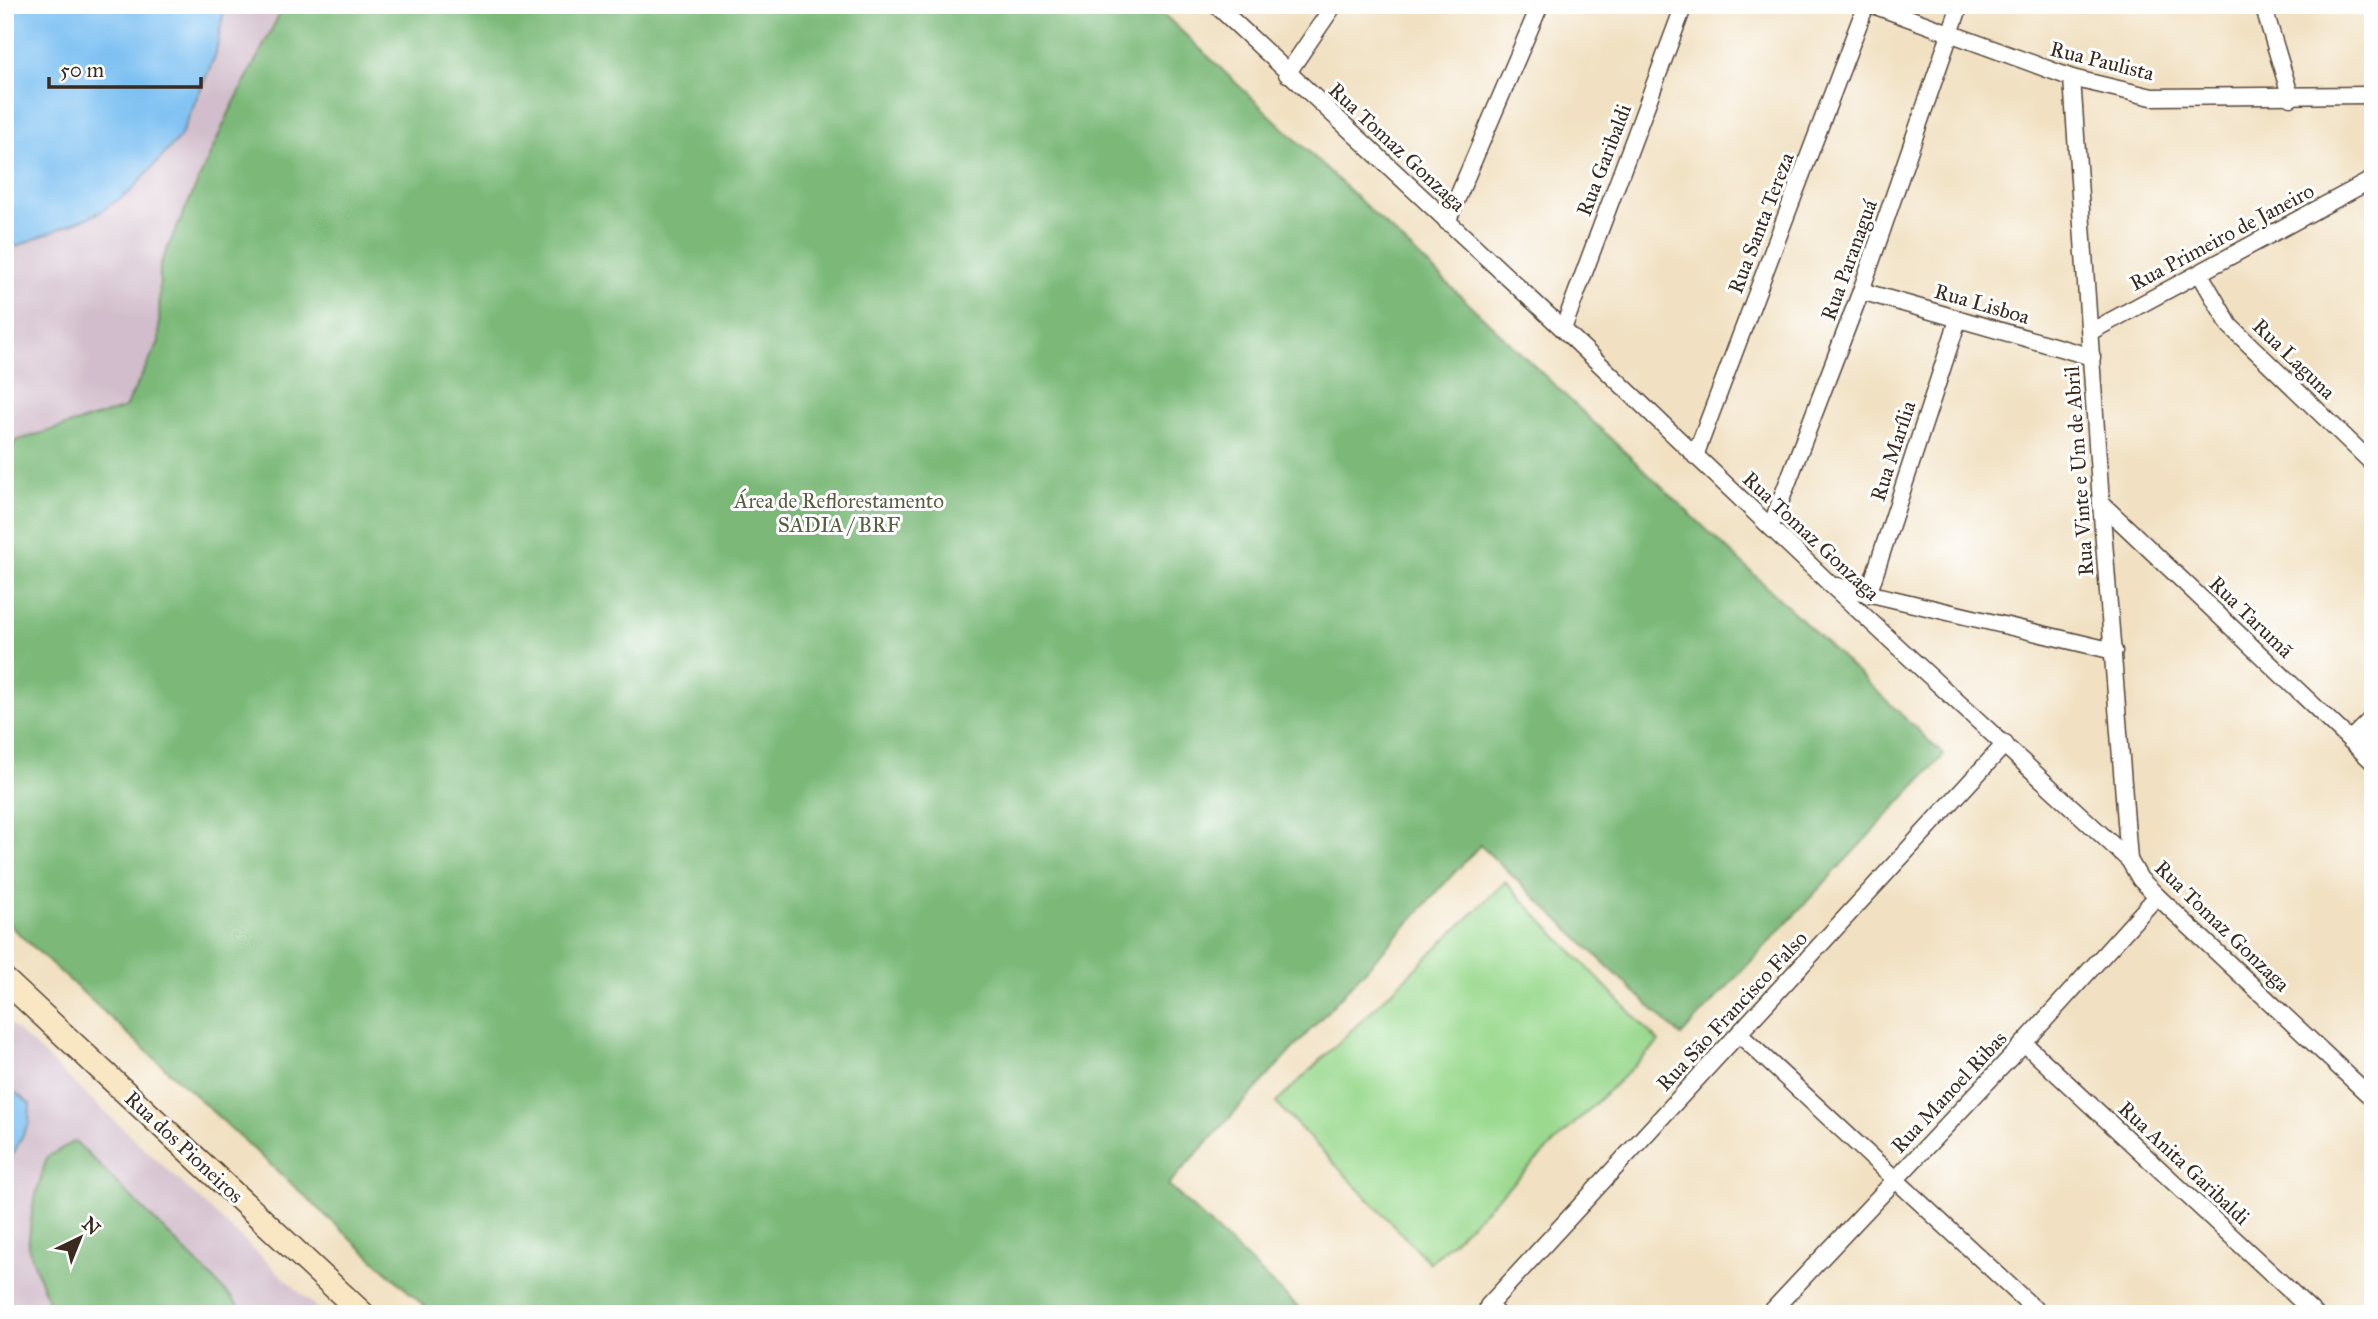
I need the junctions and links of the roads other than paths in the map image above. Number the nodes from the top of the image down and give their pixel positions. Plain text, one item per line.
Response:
1 (1216, 5) edge
2 (1334, 5) edge
3 (1540, 5) edge
4 (1684, 5) edge
5 (1866, 5) edge
6 (1873, 5) edge
7 (1960, 5) edge
8 (2263, 5) edge
9 (1950, 35) junction
10 (1287, 74) junction
11 (2072, 78) junction
12 (2373, 95) edge
13 (2291, 98) junction
14 (2373, 179) edge
15 (1447, 222) junction
16 (2200, 274) junction
17 (1861, 291) junction
18 (1958, 320) junction
19 (1563, 329) junction
20 (2090, 332) junction
21 (2092, 357) junction
22 (1695, 456) junction
23 (2373, 464) edge
24 (2101, 503) junction
25 (1771, 526) junction
26 (1831, 585) junction
27 (1868, 595) junction
28 (2114, 651) junction
29 (2373, 717) edge
30 (2350, 740) junction
31 (2005, 744) junction
32 (2373, 762) edge
33 (2129, 860) junction
34 (2157, 896) junction
35 (5, 980) edge
36 (1740, 1034) junction
37 (2024, 1043) junction
38 (2373, 1100) edge
39 (1896, 1180) junction
40 (1493, 1310) edge
41 (363, 1314) edge
42 (1769, 1314) edge
43 (2040, 1314) edge
44 (2315, 1314) edge

1 - 10 street, Rua Tomaz Gonzaga
2 - 10 street
3 - 15 street
4 - 19 street, Rua Garibaldi
5 - 22 street, Rua Santa Tereza
6 - 9 street, Rua Paulista
7 - 9 street, Rua Paranaguá
8 - 13 street
9 - 11 street, Rua Paulista
9 - 17 street, Rua Paranaguá
10 - 15 street, Rua Tomaz Gonzaga
11 - 13 street, Rua Paulista
11 - 20 street, Rua Vinte e Um de Abril
12 - 13 street, Rua Paulista
14 - 16 street, Rua Primeiro de Janeiro
15 - 19 street, Rua Tomaz Gonzaga
16 - 20 street, Rua Primeiro de Janeiro
16 - 23 street, Rua Laguna
17 - 18 street, Rua Lisboa
17 - 25 street, Rua Paranaguá
18 - 21 street, Rua Lisboa
18 - 27 street, Rua Marília
19 - 22 street, Rua Tomaz Gonzaga
20 - 21 street, Rua Vinte e Um de Abril
21 - 24 street, Rua Vinte e Um de Abril
22 - 25 street, Rua Tomaz Gonzaga
24 - 28 street, Rua Vinte e Um de Abril
24 - 30 street, Rua Tarumã
25 - 26 street, Rua Tomaz Gonzaga
26 - 27 street
26 - 31 street, Rua Tomaz Gonzaga
27 - 28 street
28 - 33 street, Rua Vinte e Um de Abril
29 - 30 street
30 - 32 street, Rua Tarumã
31 - 33 street, Rua Tomaz Gonzaga
31 - 36 street, Rua São Francisco Falso
33 - 34 street, Rua Tomaz Gonzaga
34 - 37 street, Rua Manoel Ribas
34 - 38 street, Rua Tomaz Gonzaga
35 - 41 main road, Rua dos Pioneiros
36 - 39 street
36 - 40 street, Rua São Francisco Falso
37 - 39 street, Rua Manoel Ribas
37 - 44 street, Rua Anita Garibaldi
39 - 42 street, Rua Manoel Ribas
39 - 43 street

